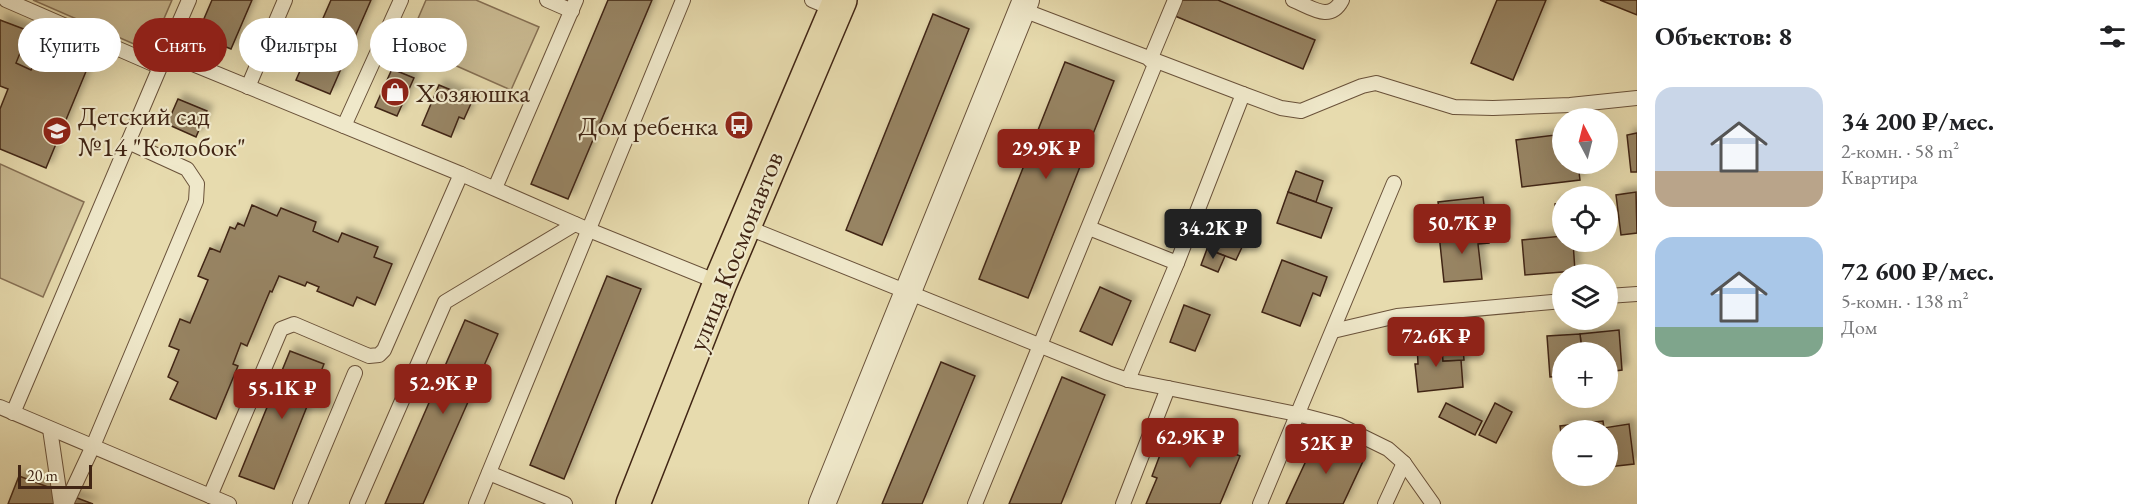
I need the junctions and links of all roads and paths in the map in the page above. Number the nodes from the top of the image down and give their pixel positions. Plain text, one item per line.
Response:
1 (6, 0) edge
2 (189, 0) edge
3 (285, 0) edge
4 (400, 0) edge
5 (546, 0) edge
6 (683, 0) edge
7 (1175, 0) edge
8 (1293, 0) edge
9 (1342, 0) edge
10 (829, 3) edge
11 (574, 5) edge
12 (1024, 5) edge
13 (181, 18) edge
14 (133, 55) edge
15 (1153, 61) junction
16 (158, 72) edge
17 (212, 72) edge
18 (248, 87) junction
19 (1243, 94) junction
20 (1637, 98) edge
21 (344, 126) junction
22 (128, 142) junction
23 (460, 174) junction
24 (1394, 183) dead end
25 (495, 188) junction
26 (574, 224) junction
27 (744, 226) junction
28 (1089, 228) junction
29 (589, 230) junction
30 (1177, 264) junction
31 (720, 283) junction
32 (908, 292) junction
33 (1637, 294) edge
34 (1618, 295) edge
35 (1552, 301) edge
36 (1333, 331) junction
37 (1041, 345) junction
38 (355, 374) dead end
39 (1128, 380) junction
40 (1168, 388) junction
41 (6, 410) edge
42 (1296, 414) junction
43 (50, 429) junction
44 (93, 446) junction
45 (1404, 463) junction
46 (489, 473) junction
47 (210, 496) junction
48 (60, 504) edge
49 (66, 504) edge
50 (229, 504) edge
51 (300, 504) edge
52 (357, 504) edge
53 (476, 504) edge
54 (565, 504) edge
55 (633, 504) edge
56 (822, 504) edge
57 (975, 504) edge
58 (1123, 504) edge
59 (1260, 504) edge
60 (1385, 504) edge
61 (1433, 504) edge

1 - 14 lane
2 - 13 lane
3 - 18 lane
4 - 21 lane
5 - 11 lane
6 - 29 lane
7 - 15 lane
8 - 9 lane
10 - 27 main road, улица Космонавтов
11 - 25 lane
12 - 15 lane
12 - 32 street
15 - 19 lane
15 - 28 lane
16 - 22 lane
17 - 18 lane
18 - 21 lane
19 - 20 lane
19 - 30 lane
21 - 23 lane
22 - 41 lane
22 - 44 lane
23 - 25 lane
23 - 47 lane
24 - 36 lane
25 - 26 lane
26 - 29 lane
26 - 52 lane
27 - 31 main road, улица Космонавтов
27 - 32 lane
28 - 30 lane
28 - 37 lane
29 - 31 lane
29 - 46 lane
30 - 39 lane
31 - 55 main road, улица Космонавтов
32 - 37 lane
32 - 56 street
33 - 34 lane
35 - 36 lane
36 - 42 lane
37 - 39 lane
37 - 57 lane
38 - 51 lane
39 - 40 lane
40 - 42 lane
40 - 58 lane
41 - 43 lane
42 - 45 lane
42 - 59 lane
43 - 44 lane
43 - 48 lane
44 - 47 lane
44 - 49 lane
45 - 60 lane
45 - 61 lane
46 - 53 lane
46 - 54 lane
47 - 50 lane

